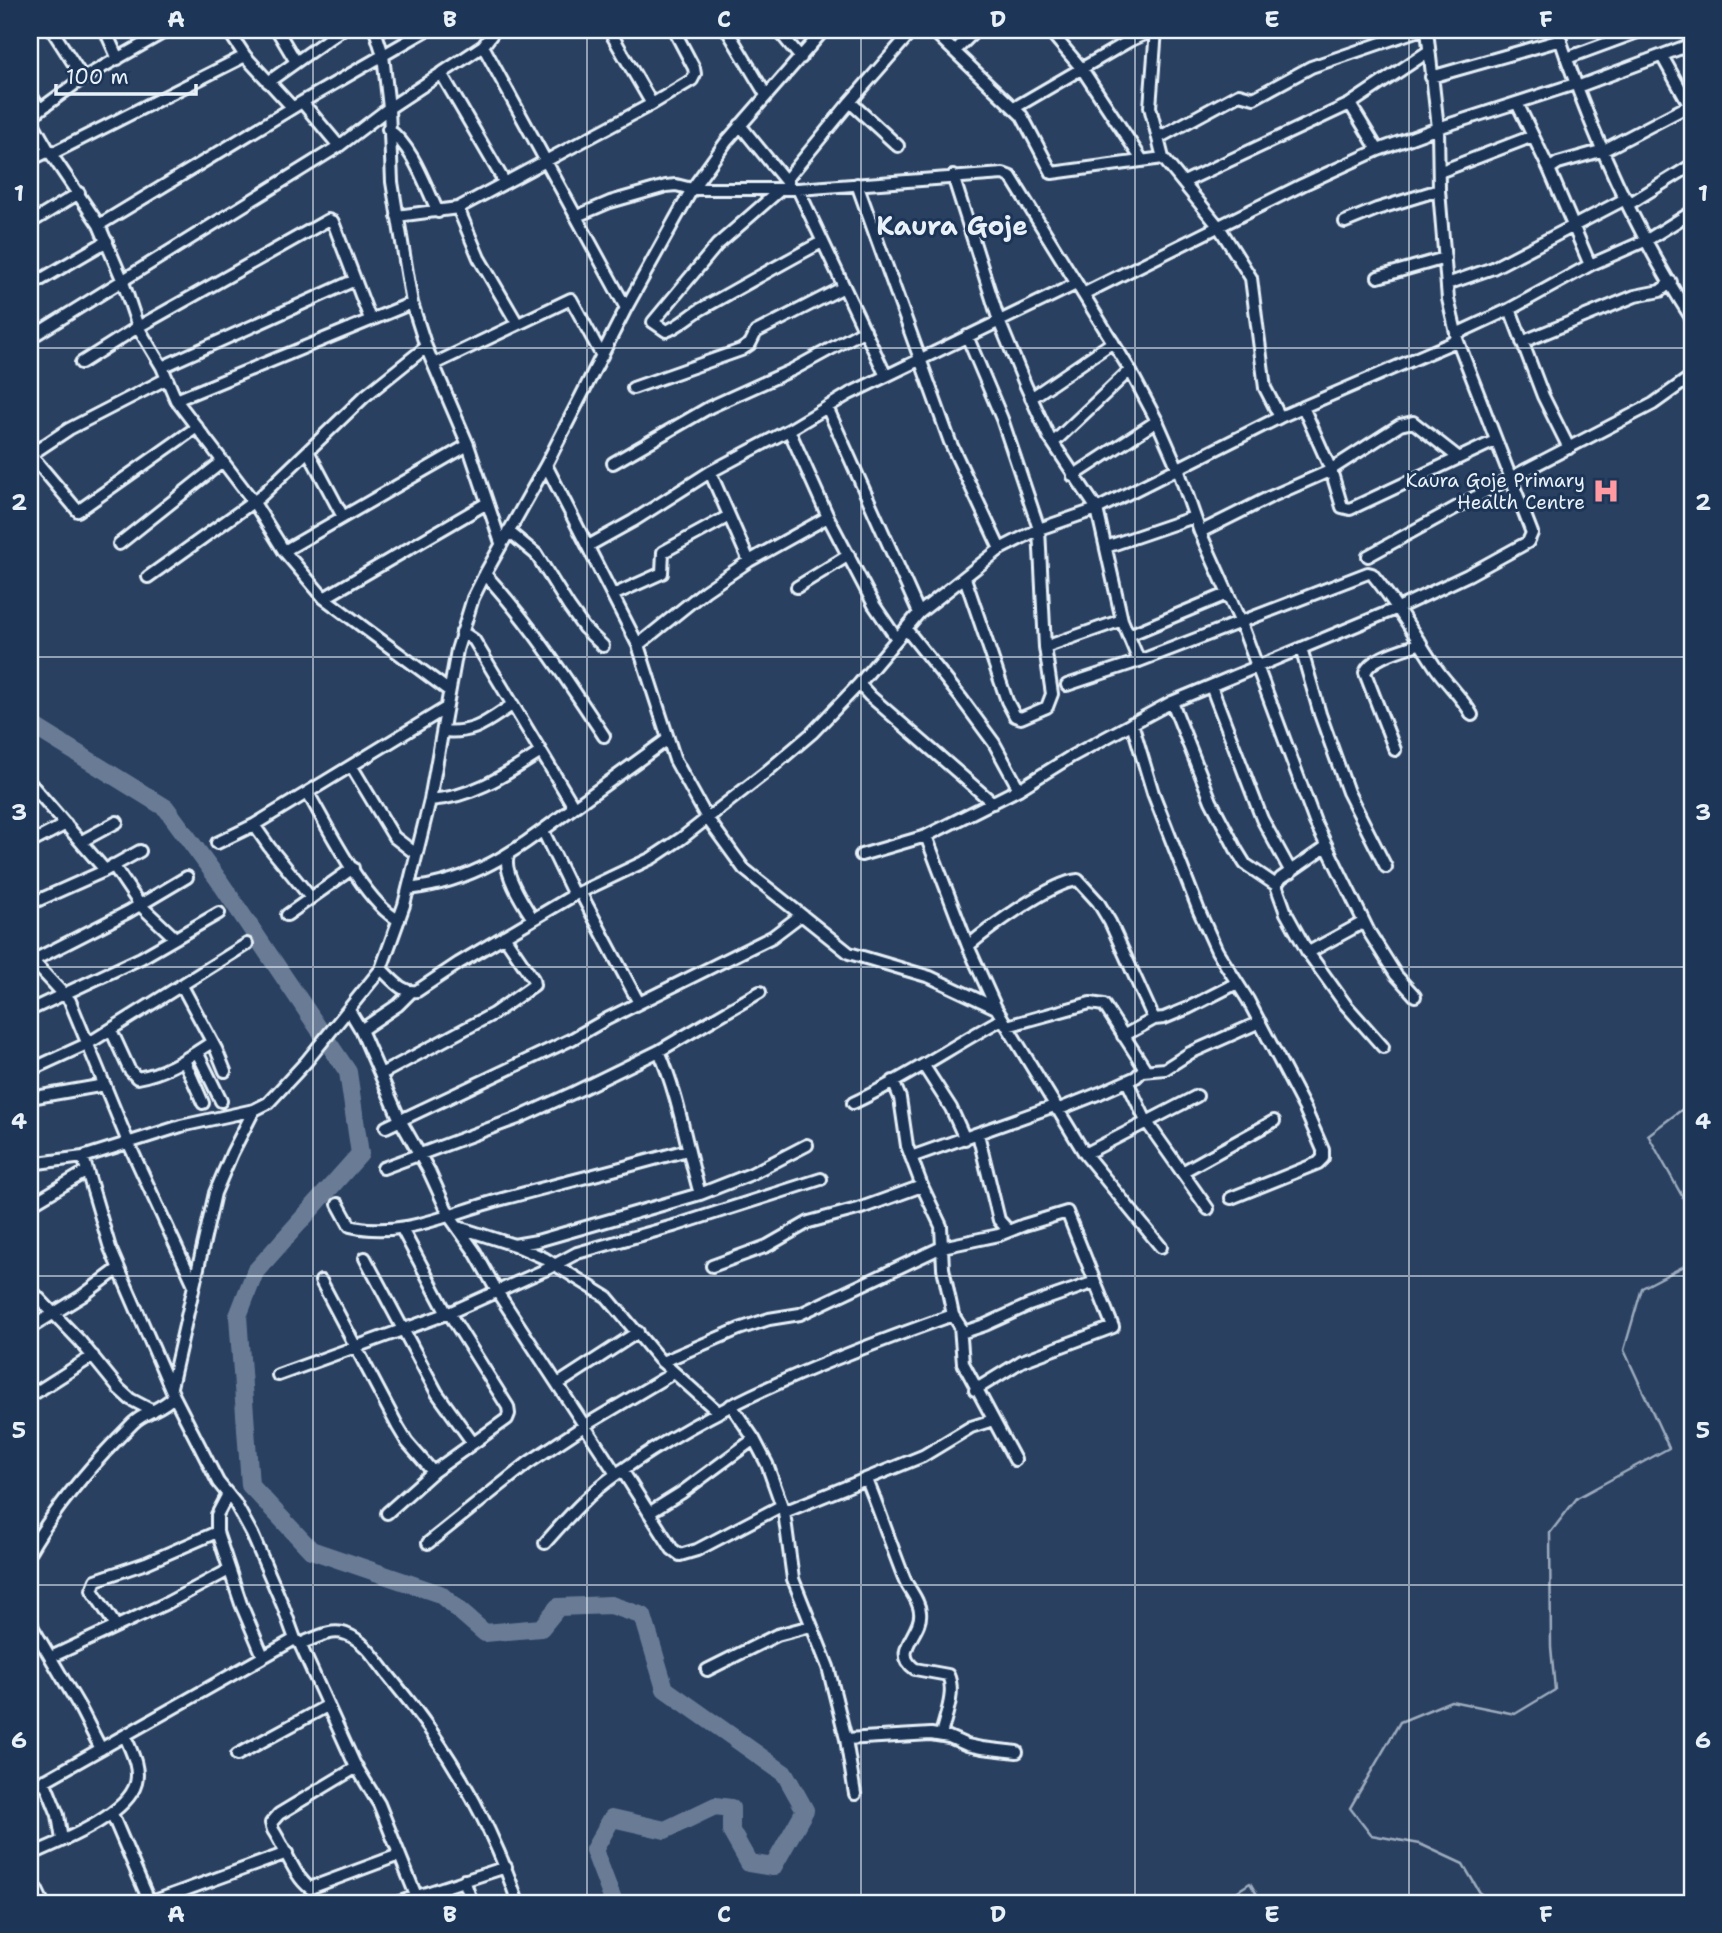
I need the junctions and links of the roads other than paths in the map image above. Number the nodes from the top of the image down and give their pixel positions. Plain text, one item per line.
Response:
1 (52, 30) edge
2 (105, 30) edge
3 (168, 30) edge
4 (228, 30) edge
5 (276, 30) edge
6 (375, 30) edge
7 (426, 30) edge
8 (495, 30) edge
9 (609, 30) edge
10 (674, 30) edge
11 (727, 30) edge
12 (778, 30) edge
13 (824, 30) edge
14 (914, 30) edge
15 (932, 30) edge
16 (976, 30) edge
17 (1049, 30) edge
18 (1155, 30) edge
19 (1419, 30) edge
20 (1427, 30) edge
21 (1643, 30) edge
22 (333, 32) edge
23 (1559, 35) edge
24 (1613, 35) edge
25 (1692, 44) edge
26 (483, 46) junction
27 (955, 51) junction
28 (1429, 51) junction
29 (383, 55) junction
30 (245, 56) junction
31 (1662, 56) junction
32 (801, 58) junction
33 (1567, 58) junction
34 (118, 59) junction
35 (296, 62) junction
36 (1082, 69) junction
37 (441, 73) junction
38 (1431, 77) junction
39 (83, 78) junction
40 (268, 82) junction
41 (1576, 86) junction
42 (30, 93) edge
43 (766, 95) junction
44 (850, 102) junction
45 (1517, 103) junction
46 (652, 104) junction
47 (1350, 104) junction
48 (297, 105) junction
49 (1691, 106) edge
50 (389, 108) junction
51 (1014, 108) junction
52 (40, 110) junction
53 (30, 118) edge
54 (740, 125) junction
55 (1438, 128) junction
56 (388, 129) junction
57 (1533, 136) junction
58 (1158, 138) junction
59 (339, 146) junction
60 (898, 146) dead end
61 (1378, 150) junction
62 (1604, 150) junction
63 (50, 152) junction
64 (1163, 158) junction
65 (30, 160) edge
66 (547, 160) junction
67 (1142, 160) junction
68 (1692, 165) edge
69 (1549, 169) junction
70 (1439, 172) junction
71 (953, 176) junction
72 (1184, 182) junction
73 (505, 183) junction
74 (857, 184) junction
75 (789, 187) junction
76 (692, 189) junction
77 (1439, 190) junction
78 (79, 193) junction
79 (1628, 201) junction
80 (458, 208) junction
81 (438, 212) junction
82 (1692, 212) edge
83 (397, 216) junction
84 (577, 216) junction
85 (1345, 222) dead end
86 (30, 223) edge
87 (99, 225) junction
88 (1574, 226) junction
89 (1219, 227) junction
90 (1647, 240) junction
91 (107, 241) junction
92 (822, 242) junction
93 (1444, 258) junction
94 (1590, 265) junction
95 (1378, 277) dead end
96 (122, 279) junction
97 (355, 280) junction
98 (1671, 282) junction
99 (1447, 284) junction
100 (30, 286) edge
101 (844, 287) junction
102 (1080, 289) junction
103 (412, 303) junction
104 (625, 307) junction
105 (1510, 309) junction
106 (370, 319) junction
107 (1692, 319) edge
108 (999, 321) junction
109 (517, 323) junction
110 (138, 327) junction
111 (865, 330) junction
112 (967, 335) junction
113 (1456, 337) junction
114 (30, 338) edge
115 (1113, 342) junction
116 (1522, 342) junction
117 (426, 347) junction
118 (601, 356) junction
119 (922, 358) junction
120 (82, 363) dead end
121 (434, 364) junction
122 (162, 367) junction
123 (1130, 370) junction
124 (886, 376) junction
125 (1692, 376) edge
126 (166, 379) junction
127 (633, 388) dead end
128 (1031, 398) junction
129 (176, 400) junction
130 (827, 407) junction
131 (1303, 407) junction
132 (1280, 417) junction
133 (1157, 421) junction
134 (197, 428) junction
135 (789, 430) junction
136 (1495, 441) junction
137 (1053, 443) junction
138 (468, 445) junction
139 (1569, 448) junction
140 (308, 451) junction
141 (30, 455) edge
142 (1459, 458) junction
143 (222, 462) junction
144 (613, 463) dead end
145 (546, 464) junction
146 (1178, 469) junction
147 (1331, 470) junction
148 (710, 472) junction
149 (1073, 476) junction
150 (1510, 478) junction
151 (253, 501) junction
152 (487, 503) junction
153 (1097, 509) junction
154 (729, 516) junction
155 (343, 517) junction
156 (828, 517) junction
157 (1194, 517) junction
158 (1039, 529) junction
159 (508, 531) junction
160 (1200, 532) junction
161 (501, 543) junction
162 (119, 544) dead end
163 (588, 546) junction
164 (1106, 547) junction
165 (1000, 549) junction
166 (284, 551) junction
167 (849, 555) junction
168 (1368, 556) dead end
169 (750, 561) junction
170 (485, 573) junction
171 (148, 578) dead end
172 (965, 578) junction
173 (797, 587) dead end
174 (1227, 594) junction
175 (613, 595) junction
176 (324, 598) junction
177 (1398, 608) junction
178 (919, 613) junction
179 (1122, 620) junction
180 (1241, 622) junction
181 (906, 629) junction
182 (462, 632) junction
183 (1129, 635) junction
184 (897, 639) junction
185 (1421, 643) junction
186 (638, 645) junction
187 (603, 646) dead end
188 (1045, 647) junction
189 (1301, 648) junction
190 (1139, 661) junction
191 (1257, 666) junction
192 (859, 684) junction
193 (1067, 685) dead end
194 (1211, 686) junction
195 (448, 690) junction
196 (1172, 702) junction
197 (512, 705) junction
198 (446, 708) junction
199 (1472, 715) dead end
200 (1132, 723) junction
201 (443, 731) junction
202 (604, 736) dead end
203 (668, 739) junction
204 (1395, 750) dead end
205 (541, 752) junction
206 (352, 766) junction
207 (33, 783) edge
208 (1019, 789) junction
209 (308, 793) junction
210 (430, 800) junction
211 (993, 803) junction
212 (574, 807) junction
213 (707, 818) junction
214 (117, 822) dead end
215 (66, 824) junction
216 (254, 825) junction
217 (542, 831) junction
218 (926, 836) junction
219 (82, 841) junction
220 (30, 843) edge
221 (217, 843) dead end
222 (1327, 846) junction
223 (140, 851) dead end
224 (416, 854) junction
225 (861, 855) dead end
226 (508, 856) junction
227 (109, 867) junction
228 (1386, 867) dead end
229 (353, 868) junction
230 (1291, 872) junction
231 (187, 877) dead end
232 (1276, 885) junction
233 (408, 889) junction
234 (577, 894) junction
235 (311, 898) junction
236 (30, 904) edge
237 (140, 905) junction
238 (219, 913) dead end
239 (288, 915) dead end
240 (801, 915) junction
241 (533, 919) junction
242 (398, 920) junction
243 (1364, 922) junction
244 (504, 936) junction
245 (175, 938) junction
246 (247, 944) dead end
247 (968, 946) junction
248 (1309, 952) junction
249 (31, 960) edge
250 (381, 969) junction
251 (1237, 984) junction
252 (182, 986) junction
253 (411, 992) junction
254 (760, 992) dead end
255 (64, 995) junction
256 (1415, 996) dead end
257 (639, 1003) junction
258 (996, 1008) junction
259 (30, 1010) edge
260 (349, 1010) junction
261 (1154, 1019) junction
262 (1004, 1022) junction
263 (1260, 1022) junction
264 (111, 1030) junction
265 (361, 1030) junction
266 (1123, 1036) junction
267 (212, 1042) junction
268 (89, 1043) junction
269 (1384, 1048) dead end
270 (659, 1051) junction
271 (197, 1052) junction
272 (184, 1060) junction
273 (924, 1066) junction
274 (30, 1070) edge
275 (225, 1071) dead end
276 (1142, 1072) junction
277 (381, 1074) junction
278 (1127, 1081) junction
279 (893, 1082) junction
280 (105, 1085) junction
281 (1197, 1096) dead end
282 (30, 1098) edge
283 (221, 1101) dead end
284 (203, 1103) dead end
285 (853, 1103) dead end
286 (1055, 1108) junction
287 (254, 1110) junction
288 (400, 1120) junction
289 (1146, 1121) junction
290 (1274, 1121) dead end
291 (386, 1126) dead end
292 (978, 1134) junction
293 (965, 1139) junction
294 (128, 1142) junction
295 (807, 1145) dead end
296 (687, 1150) junction
297 (1085, 1154) junction
298 (420, 1156) junction
299 (83, 1157) junction
300 (911, 1157) junction
301 (30, 1164) edge
302 (383, 1168) dead end
303 (87, 1171) junction
304 (1182, 1172) junction
305 (821, 1179) dead end
306 (922, 1186) junction
307 (700, 1194) junction
308 (1231, 1198) dead end
309 (30, 1205) edge
310 (338, 1205) dead end
311 (1208, 1209) dead end
312 (450, 1217) junction
313 (458, 1227) junction
314 (401, 1229) junction
315 (1009, 1231) junction
316 (514, 1245) junction
317 (942, 1247) junction
318 (1161, 1247) dead end
319 (365, 1258) dead end
320 (556, 1265) junction
321 (712, 1266) dead end
322 (118, 1269) junction
323 (321, 1281) dead end
324 (1095, 1282) junction
325 (194, 1285) junction
326 (30, 1289) edge
327 (498, 1293) junction
328 (55, 1314) junction
329 (448, 1314) junction
330 (953, 1315) junction
331 (30, 1328) edge
332 (404, 1329) junction
333 (638, 1332) junction
334 (961, 1333) junction
335 (355, 1346) junction
336 (93, 1356) junction
337 (662, 1362) junction
338 (673, 1373) junction
339 (278, 1375) dead end
340 (558, 1384) junction
341 (975, 1390) junction
342 (172, 1392) junction
343 (35, 1393) dead end
344 (731, 1405) junction
345 (153, 1411) junction
346 (718, 1411) junction
347 (993, 1420) junction
348 (584, 1426) junction
349 (754, 1439) junction
350 (473, 1443) junction
351 (1015, 1460) dead end
352 (433, 1472) junction
353 (619, 1472) junction
354 (867, 1480) junction
355 (228, 1494) junction
356 (782, 1509) junction
357 (387, 1513) dead end
358 (649, 1513) junction
359 (217, 1532) junction
360 (545, 1543) dead end
361 (428, 1544) dead end
362 (30, 1550) edge
363 (229, 1570) junction
364 (30, 1618) edge
365 (116, 1626) junction
366 (811, 1626) junction
367 (297, 1642) junction
368 (263, 1656) junction
369 (51, 1657) junction
370 (708, 1670) dead end
371 (327, 1706) junction
372 (940, 1735) junction
373 (125, 1736) junction
374 (846, 1739) junction
375 (101, 1749) junction
376 (1017, 1752) dead end
377 (237, 1755) dead end
378 (356, 1767) junction
379 (44, 1780) junction
380 (30, 1789) edge
381 (855, 1794) dead end
382 (112, 1814) junction
383 (62, 1840) junction
384 (287, 1853) junction
385 (30, 1855) edge
386 (399, 1855) junction
387 (506, 1867) junction
388 (30, 1876) edge
389 (464, 1880) junction
390 (417, 1900) edge
391 (43, 1903) edge
392 (149, 1903) edge
393 (396, 1903) edge
394 (472, 1903) edge
395 (518, 1903) edge

1 - 39 street
2 - 34 street
3 - 34 street
4 - 30 street
5 - 35 street
6 - 29 street
7 - 29 street
8 - 26 street
9 - 46 street
10 - 46 street
11 - 43 street
12 - 32 street
13 - 32 street
14 - 44 street
15 - 27 street
16 - 27 street
17 - 36 street
18 - 36 street
18 - 58 street
19 - 58 street
20 - 28 street
21 - 24 street
22 - 35 street
23 - 33 street
23 - 38 street
24 - 33 street
25 - 31 street
26 - 37 street
26 - 66 street
27 - 51 street
28 - 38 street
28 - 47 street
29 - 48 street
29 - 50 street
30 - 40 street
30 - 63 street
31 - 41 street
31 - 49 street
32 - 43 street
33 - 41 street
34 - 39 street
35 - 40 street
36 - 51 street
36 - 67 street
37 - 50 street
37 - 73 street
38 - 55 street
39 - 52 street
40 - 48 street
41 - 45 street
41 - 62 street
42 - 52 street
43 - 54 street
44 - 60 street
44 - 75 street
45 - 55 street
45 - 57 street
46 - 66 street
47 - 61 street
47 - 72 street
48 - 59 street
48 - 87 street
49 - 62 street
50 - 56 street
50 - 59 street
51 - 67 street
52 - 53 street
53 - 63 street
54 - 75 street
54 - 76 street
55 - 61 street
55 - 70 street
56 - 81 street
56 - 83 street
57 - 69 street
57 - 70 street
58 - 64 street
59 - 96 street
61 - 89 street
62 - 69 street
62 - 79 street
63 - 65 street
63 - 78 street
64 - 67 street
64 - 72 street
66 - 73 street
66 - 84 street
68 - 79 street
69 - 88 street
70 - 77 street
71 - 74 street
71 - 102 street
71 - 108 street
72 - 89 street
73 - 80 street
74 - 75 street
74 - 119 street
75 - 76 street
75 - 92 street
75 - 92 street
76 - 84 street
76 - 104 street
77 - 85 street
77 - 93 street
78 - 86 street
78 - 87 street
79 - 88 street
79 - 90 street
80 - 81 street
80 - 109 street
81 - 83 street
82 - 90 street
83 - 103 street
84 - 104 street
87 - 91 street
88 - 94 street
88 - 99 street
89 - 102 street
89 - 132 street
90 - 94 street
90 - 98 street
91 - 96 street
91 - 100 street
92 - 101 street
93 - 95 street
93 - 99 street
94 - 105 street
96 - 110 street
96 - 114 street
97 - 106 street
97 - 110 street
97 - 122 street
98 - 107 street
98 - 116 street
99 - 113 street
101 - 111 street
101 - 127 street
102 - 108 street
102 - 115 street
103 - 106 street
103 - 117 street
104 - 118 street
105 - 113 street
105 - 116 street
106 - 129 street
108 - 112 street
108 - 128 street
109 - 118 street
109 - 121 street
110 - 120 street
110 - 122 street
111 - 124 street
111 - 144 street
112 - 119 street
112 - 158 street
113 - 131 street
113 - 136 street
115 - 123 street
115 - 128 street
116 - 139 street
117 - 121 street
117 - 140 street
118 - 145 street
119 - 124 street
119 - 165 street
121 - 138 street
122 - 126 street
123 - 133 street
123 - 137 street
124 - 130 street
125 - 139 street
126 - 129 street
126 - 141 street
128 - 137 street
129 - 134 street
130 - 135 street
130 - 178 street
131 - 132 street
131 - 147 street
132 - 146 street
133 - 146 street
133 - 149 street
134 - 141 street
134 - 143 street
135 - 148 street
135 - 156 street
136 - 142 street
136 - 150 street
137 - 149 street
138 - 152 street
138 - 155 street
139 - 150 street
140 - 151 street
140 - 155 street
142 - 147 street
142 - 147 street
143 - 151 street
143 - 162 street
145 - 159 street
145 - 163 street
146 - 153 street
146 - 157 street
147 - 160 street
148 - 154 street
148 - 163 street
149 - 153 street
150 - 168 street
150 - 177 street
151 - 166 street
151 - 171 street
152 - 161 street
152 - 176 street
153 - 158 street
153 - 164 street
154 - 169 street
154 - 175 street
155 - 166 street
156 - 167 street
156 - 169 street
157 - 160 street
157 - 164 street
158 - 165 street
158 - 188 street
159 - 161 street
159 - 187 street
160 - 174 street
161 - 170 street
163 - 175 street
164 - 179 street
165 - 172 street
166 - 176 street
167 - 173 street
167 - 184 street
169 - 186 street
170 - 182 street
170 - 202 street
172 - 178 street
172 - 188 street
174 - 180 street
174 - 183 street
175 - 186 street
176 - 195 street
177 - 180 street
177 - 185 street
177 - 189 street
178 - 181 street
179 - 183 street
179 - 188 street
180 - 190 street
180 - 191 street
181 - 184 street
181 - 208 street
182 - 195 street
182 - 197 street
183 - 190 street
184 - 192 street
185 - 199 street
185 - 204 street
186 - 203 street
189 - 191 street
189 - 228 street
190 - 193 street
191 - 194 street
191 - 222 street
192 - 211 street
192 - 213 street
194 - 196 street
194 - 230 street
195 - 198 street
196 - 200 street
196 - 232 street
197 - 201 street
197 - 205 street
198 - 201 street
198 - 206 street
200 - 208 street
200 - 251 street
201 - 210 street
203 - 212 street
203 - 213 street
205 - 210 street
205 - 212 street
206 - 209 street
206 - 224 street
207 - 215 street
208 - 211 street
209 - 216 street
209 - 229 street
210 - 224 street
211 - 218 street
212 - 217 street
213 - 234 street
213 - 240 street
214 - 219 street
215 - 219 street
215 - 220 street
216 - 221 street
216 - 235 street
217 - 226 street
217 - 234 street
218 - 225 street
218 - 247 street
219 - 227 street
222 - 230 street
222 - 243 street
223 - 227 street
224 - 233 street
226 - 233 street
226 - 241 street
227 - 236 street
227 - 237 street
229 - 235 street
229 - 242 street
230 - 232 street
231 - 237 street
232 - 248 street
233 - 242 street
234 - 241 street
234 - 257 street
235 - 239 street
237 - 245 street
237 - 249 street
238 - 245 street
240 - 257 street
240 - 258 street
241 - 244 street
242 - 250 street
243 - 248 street
243 - 256 street
244 - 253 street
244 - 277 street
245 - 255 street
246 - 252 street
247 - 258 street
247 - 261 street
248 - 269 street
249 - 255 street
250 - 253 street
250 - 260 street
251 - 261 street
251 - 263 street
252 - 264 street
252 - 267 street
253 - 265 street
254 - 270 street
255 - 259 street
255 - 268 street
257 - 288 street
258 - 262 street
260 - 265 street
260 - 287 street
261 - 266 street
262 - 266 street
262 - 273 street
262 - 286 street
263 - 276 street
263 - 308 street
264 - 268 street
264 - 272 street
265 - 277 street
266 - 276 street
267 - 271 street
267 - 275 street
268 - 274 street
268 - 280 street
270 - 296 street
270 - 298 street
271 - 272 street
271 - 283 street
272 - 284 street
273 - 279 street
273 - 293 street
276 - 278 street
277 - 288 street
278 - 286 street
278 - 289 street
279 - 285 street
279 - 300 street
280 - 282 street
280 - 294 street
281 - 289 street
286 - 292 street
286 - 297 street
287 - 294 street
287 - 325 street
288 - 291 street
288 - 298 street
289 - 297 street
289 - 304 street
290 - 304 street
292 - 293 street
292 - 315 street
293 - 300 street
294 - 299 street
294 - 325 street
295 - 307 street
296 - 307 street
296 - 312 street
297 - 318 street
298 - 302 street
298 - 312 street
299 - 301 street
299 - 303 street
300 - 306 street
303 - 309 street
303 - 322 street
304 - 311 street
305 - 320 street
306 - 317 street
306 - 321 street
307 - 316 street
310 - 314 street
312 - 313 street
312 - 314 street
313 - 316 street
313 - 327 street
314 - 329 street
315 - 317 street
315 - 324 street
316 - 320 street
317 - 330 street
317 - 337 street
319 - 332 street
320 - 327 street
320 - 333 street
322 - 328 street
322 - 342 street
323 - 335 street
324 - 334 street
324 - 341 street
325 - 342 street
326 - 328 street
327 - 329 street
327 - 340 street
328 - 331 street
328 - 336 street
329 - 332 street
329 - 350 street
330 - 334 street
330 - 344 street
332 - 335 street
332 - 350 street
333 - 337 street
333 - 340 street
334 - 341 street
335 - 339 street
335 - 352 street
336 - 343 street
336 - 345 street
337 - 338 street
338 - 346 street
338 - 348 street
340 - 348 street
341 - 347 street
342 - 345 street
342 - 355 street
344 - 346 street
344 - 349 street
345 - 362 street
346 - 353 street
347 - 351 street
347 - 354 street
348 - 353 street
348 - 361 street
349 - 356 street
349 - 358 street
350 - 352 street
352 - 357 street
353 - 358 street
353 - 360 street
354 - 356 street
354 - 372 street
355 - 359 street
355 - 367 street
356 - 358 street
356 - 366 street
359 - 363 street
359 - 365 street
363 - 365 street
363 - 368 street
364 - 369 street
365 - 369 street
366 - 370 street
366 - 374 street
367 - 368 street
367 - 371 street
367 - 387 street
368 - 373 street
369 - 375 street
371 - 377 street
371 - 378 street
372 - 374 street
372 - 376 street
373 - 375 street
373 - 382 street
374 - 381 street
375 - 379 street
378 - 384 street
378 - 386 street
379 - 380 street
379 - 383 street
382 - 383 street
382 - 392 street
383 - 385 street
384 - 386 street
384 - 392 street
386 - 390 street
387 - 389 street
387 - 395 street
388 - 391 street
389 - 390 street
389 - 394 street
390 - 393 street

